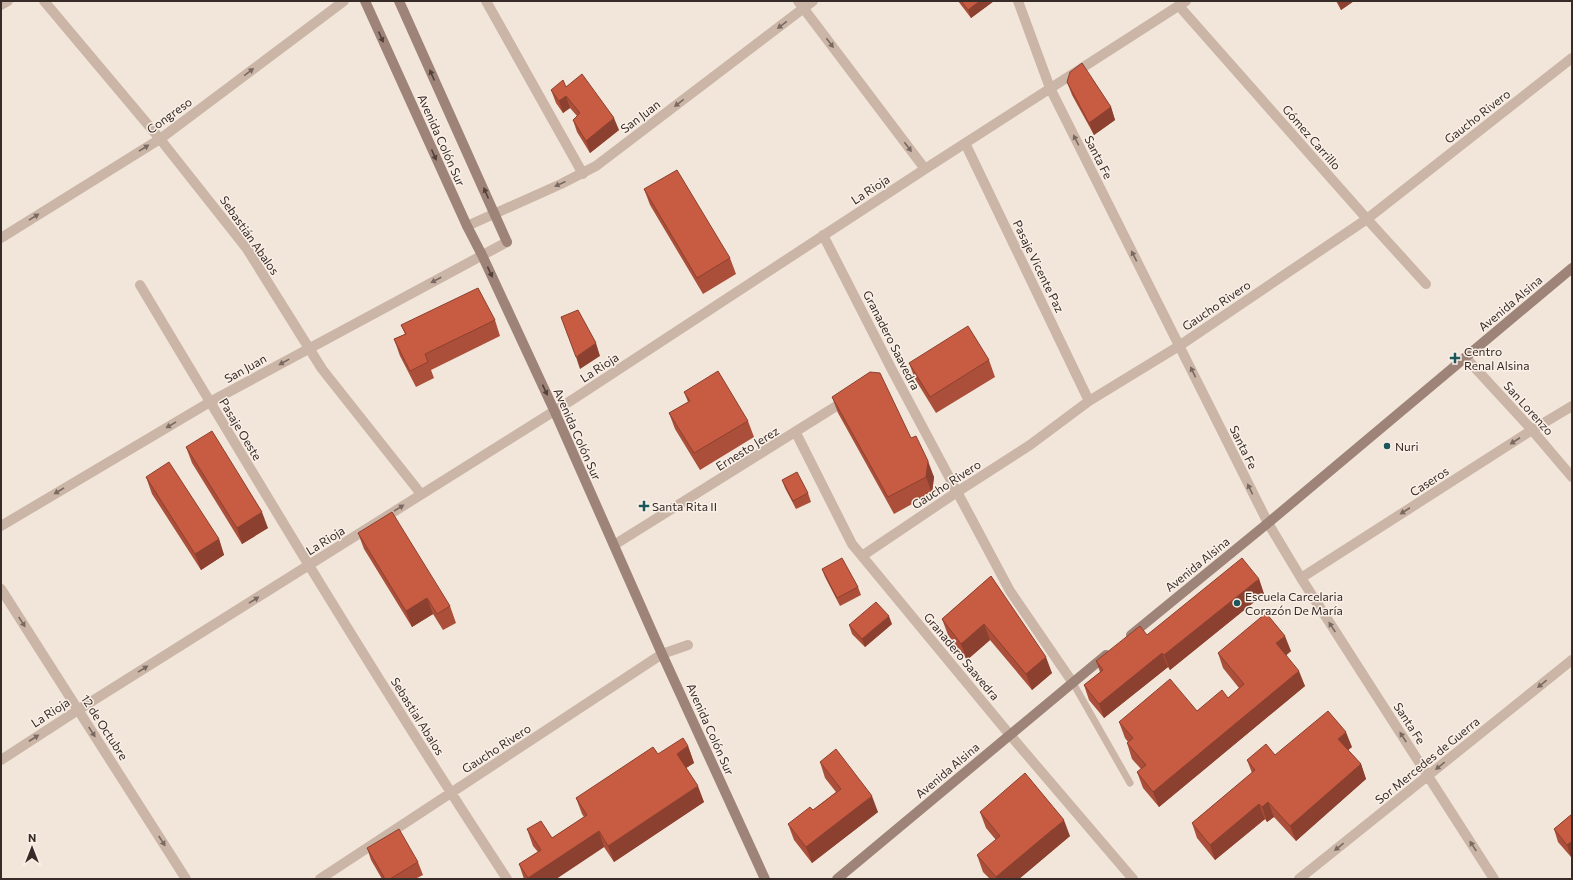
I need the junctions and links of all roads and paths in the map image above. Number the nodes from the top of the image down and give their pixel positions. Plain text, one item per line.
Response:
1 (8, 1) edge
2 (44, 1) edge
3 (344, 1) edge
4 (365, 1) edge
5 (399, 1) edge
6 (486, 1) edge
7 (813, 1) edge
8 (1018, 1) edge
9 (1182, 3) edge
10 (1, 5) edge
11 (801, 5) edge
12 (1572, 58) edge
13 (1050, 88) junction
14 (160, 139) junction
15 (965, 143) junction
16 (925, 169) junction
17 (583, 174) junction
18 (494, 213) junction
19 (1367, 219) junction
20 (466, 226) junction
21 (824, 235) junction
22 (1, 238) edge
23 (507, 242) joint
24 (482, 255) junction
25 (1572, 268) edge
26 (1426, 284) dead end
27 (140, 285) dead end
28 (1179, 346) junction
29 (310, 348) junction
30 (1466, 358) junction
31 (854, 395) edge
32 (1089, 401) junction
33 (210, 402) junction
34 (1572, 406) edge
35 (554, 410) junction
36 (1532, 430) junction
37 (796, 433) junction
38 (1572, 477) edge
39 (957, 492) junction
40 (421, 494) junction
41 (1268, 524) junction
42 (1, 526) edge
43 (614, 546) junction
44 (862, 556) junction
45 (310, 565) junction
46 (1300, 578) junction
47 (1, 589) edge
48 (688, 645) dead end
49 (662, 654) junction
50 (1572, 660) edge
51 (1073, 683) junction
52 (78, 710) junction
53 (1010, 735) junction
54 (1, 760) edge
55 (1428, 776) junction
56 (1130, 783) dead end
57 (451, 794) junction
58 (186, 879) edge
59 (320, 879) edge
60 (507, 879) edge
61 (765, 879) edge
62 (837, 879) edge
63 (1133, 879) edge
64 (1299, 879) edge
65 (1494, 879) edge

1 - 10 street
2 - 14 street, Sebastián Abalos
14 -> 3 street, Congreso
4 -> 20 main road, Avenida Colón Sur
18 -> 5 main road, Avenida Colón Sur
6 - 17 street
7 - 11 street, San Juan
8 - 13 street, Santa Fe
9 - 13 street, La Rioja
9 - 19 street, Gómez Carrillo
11 -> 16 street
11 -> 17 street, San Juan
12 - 19 street, Gaucho Rivero
13 - 15 street, La Rioja
28 -> 13 street, Santa Fe
22 -> 14 street, Congreso
14 - 29 street, Sebastián Abalos
15 - 16 street, La Rioja
15 - 32 street, Pasaje Vicente Paz
16 - 21 street, La Rioja
17 -> 18 street, San Juan
18 - 20 street, San Juan
18 - 23 main road, Avenida Colón Sur
19 - 26 street, Gómez Carrillo
19 - 28 street, Gaucho Rivero
20 - 24 main road, Avenida Colón Sur
21 - 35 street, La Rioja
21 - 39 street, Granadero Saavedra
23 - 24 street, San Juan
24 -> 29 street, San Juan
24 -> 35 main road, Avenida Colón Sur
25 - 30 main road, Avenida Alsina
27 - 33 street, Pasaje Oeste
28 - 32 street, Gaucho Rivero
41 -> 28 street, Santa Fe
29 -> 33 street, San Juan
29 - 40 street, Sebastián Abalos
30 - 36 street, San Lorenzo
30 - 41 main road, Avenida Alsina
31 - 37 street, Ernesto Jerez
32 - 39 street, Gaucho Rivero
33 -> 42 street, San Juan
33 - 45 street, Pasaje Oeste
34 - 36 street, Caseros
35 - 40 street, La Rioja
35 - 43 main road, Avenida Colón Sur
36 - 38 street, San Lorenzo
36 -> 46 street, Caseros
37 - 43 street, Ernesto Jerez
37 - 44 street, Granadero Saavedra
39 - 44 street, Gaucho Rivero
39 - 51 street, Granadero Saavedra
45 -> 40 street, La Rioja
41 - 46 street, Santa Fe
41 - 51 main road, Avenida Alsina
43 - 49 main road, Avenida Colón Sur
44 - 53 street, Granadero Saavedra
52 -> 45 street, La Rioja
45 - 57 street, Sebastial Abalos
55 -> 46 street, Santa Fe
47 -> 52 street, 12 de Octubre
48 - 49 street, Gaucho Rivero
49 - 57 street, Gaucho Rivero
49 - 61 main road, Avenida Colón Sur
50 -> 55 street, Sor Mercedes de Guerra
51 - 53 main road, Avenida Alsina
51 - 56 lane
54 -> 52 street, La Rioja
52 -> 58 street, 12 de Octubre
53 - 62 main road, Avenida Alsina
53 - 63 street, Granadero Saavedra
55 -> 64 street, Sor Mercedes de Guerra
65 -> 55 street, Santa Fe
57 - 59 street, Gaucho Rivero
57 - 60 street, Sebastial Abalos

